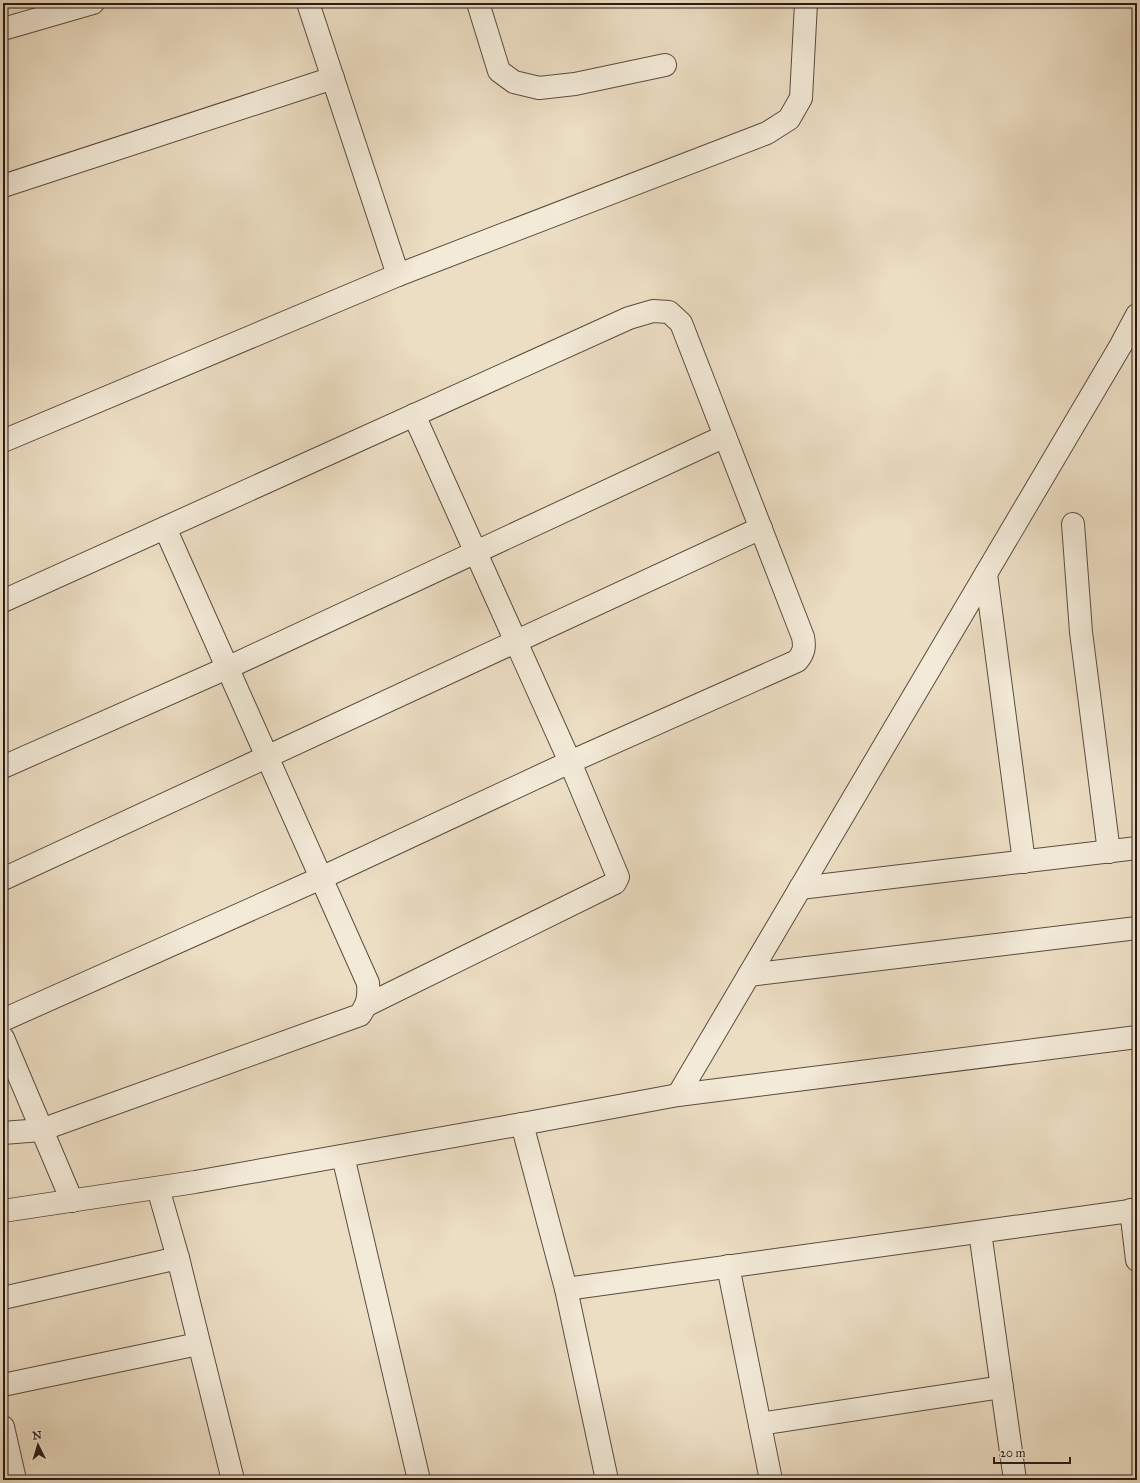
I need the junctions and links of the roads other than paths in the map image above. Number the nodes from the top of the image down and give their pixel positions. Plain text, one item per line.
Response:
1 (93, 3) edge
2 (308, 3) edge
3 (478, 3) edge
4 (806, 3) edge
5 (3, 29) edge
6 (665, 65) dead end
7 (333, 78) junction
8 (3, 186) edge
9 (398, 275) junction
10 (1137, 315) edge
11 (1129, 348) edge
12 (414, 415) junction
13 (725, 436) junction
14 (3, 441) edge
15 (1073, 524) dead end
16 (165, 528) junction
17 (760, 528) junction
18 (475, 551) junction
19 (986, 574) junction
20 (3, 601) edge
21 (516, 642) junction
22 (227, 668) junction
23 (267, 757) junction
24 (570, 762) junction
25 (3, 767) edge
26 (1137, 848) edge
27 (1109, 852) junction
28 (1024, 862) junction
29 (321, 878) junction
30 (3, 879) edge
31 (800, 888) junction
32 (1137, 928) edge
33 (749, 975) junction
34 (367, 1006) junction
35 (3, 1020) edge
36 (1137, 1037) edge
37 (3, 1038) edge
38 (678, 1095) junction
39 (522, 1124) junction
40 (41, 1130) junction
41 (3, 1134) edge
42 (343, 1156) junction
43 (158, 1188) junction
44 (72, 1200) junction
45 (1134, 1210) edge
46 (3, 1211) edge
47 (980, 1232) junction
48 (178, 1258) junction
49 (1137, 1260) edge
50 (728, 1266) junction
51 (566, 1289) junction
52 (3, 1298) edge
53 (198, 1344) junction
54 (3, 1385) edge
55 (1002, 1387) junction
56 (760, 1424) junction
57 (3, 1427) edge
58 (15, 1480) edge
59 (233, 1480) edge
60 (419, 1480) edge
61 (607, 1480) edge
62 (771, 1480) edge
63 (1014, 1480) edge

1 - 5 street
2 - 7 street
3 - 6 street
4 - 9 street
7 - 8 street
7 - 9 street
9 - 14 street
10 - 11 street
11 - 19 street
12 - 13 street
12 - 16 street
12 - 18 street
13 - 17 street
13 - 18 street
15 - 27 street
16 - 20 street
16 - 22 street
17 - 21 street
17 - 24 street
18 - 21 street
18 - 22 street
19 - 28 street
19 - 31 street
21 - 23 street
21 - 24 street
22 - 23 street
22 - 25 street
23 - 29 street
23 - 30 street
24 - 29 street
24 - 34 street
26 - 27 street
27 - 28 street
28 - 31 street
29 - 34 street
29 - 35 street
31 - 33 street
32 - 33 street
33 - 38 street
34 - 40 street
36 - 38 street
37 - 40 street
38 - 39 street
39 - 42 street
39 - 51 street
40 - 41 street
40 - 44 street
42 - 43 street
42 - 60 street
43 - 44 street
43 - 48 street
44 - 46 street
45 - 47 street
45 - 49 street
47 - 50 street
47 - 55 street
48 - 52 street
48 - 53 street
50 - 51 street
50 - 56 street
51 - 61 street
53 - 54 street
53 - 59 street
55 - 56 street
55 - 63 street
56 - 62 street
57 - 58 street

